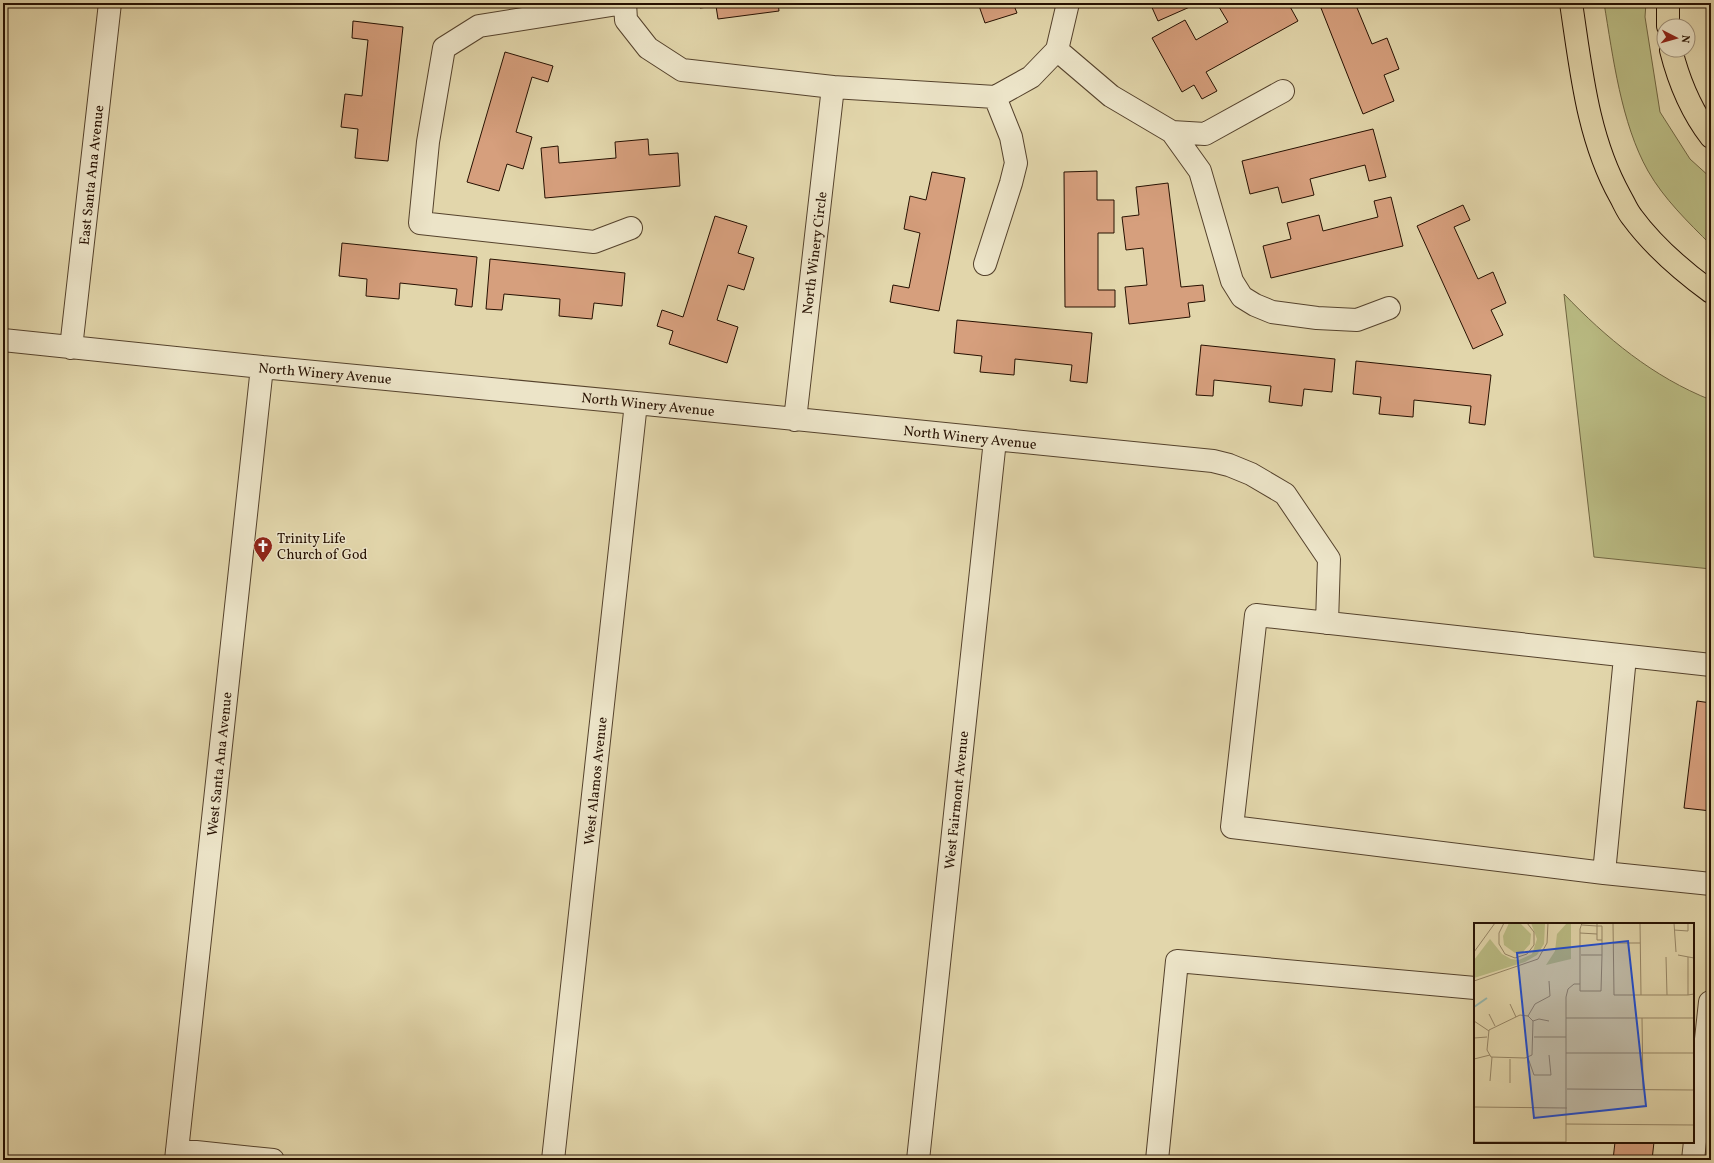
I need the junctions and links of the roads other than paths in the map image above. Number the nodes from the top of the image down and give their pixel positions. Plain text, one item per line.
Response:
1 (110, 3) edge
2 (624, 3) edge
3 (1068, 3) edge
4 (1571, 3) edge
5 (1668, 3) edge
6 (1668, 18) edge
7 (1057, 50) junction
8 (1673, 58) edge
9 (833, 87) junction
10 (1283, 91) dead end
11 (995, 97) junction
12 (1172, 132) junction
13 (1711, 137) edge
14 (631, 228) dead end
15 (985, 264) dead end
16 (1711, 292) edge
17 (1388, 308) dead end
18 (3, 340) edge
19 (71, 348) junction
20 (262, 367) junction
21 (636, 403) junction
22 (795, 420) junction
23 (995, 440) junction
24 (1327, 623) junction
25 (1625, 657) junction
26 (1711, 665) edge
27 (1604, 873) junction
28 (1711, 884) edge
29 (1474, 988) edge
30 (1705, 1002) edge
31 (177, 1155) edge
32 (273, 1160) edge
33 (553, 1160) edge
34 (918, 1160) edge
35 (1157, 1160) edge
36 (1693, 1160) edge

1 - 19 street, East Santa Ana Avenue
2 - 9 street
2 - 14 street
3 - 7 street
4 - 16 highway
5 - 6 highway
7 - 11 street
7 - 12 street
8 - 13 highway
9 - 11 street
9 - 22 street, North Winery Circle
10 - 12 street
11 - 15 street
12 - 17 street
18 - 19 street, North Winery Avenue
19 - 20 street, North Winery Avenue
20 - 21 street, North Winery Avenue
20 - 31 street, West Santa Ana Avenue
21 - 22 street, North Winery Avenue
21 - 33 street, West Alamos Avenue
22 - 23 street, North Winery Avenue
23 - 24 street, North Winery Avenue
23 - 34 street, West Fairmont Avenue
24 - 25 street
24 - 27 street
25 - 26 street
25 - 27 street
27 - 28 street
29 - 35 street
30 - 36 street
31 - 32 street

